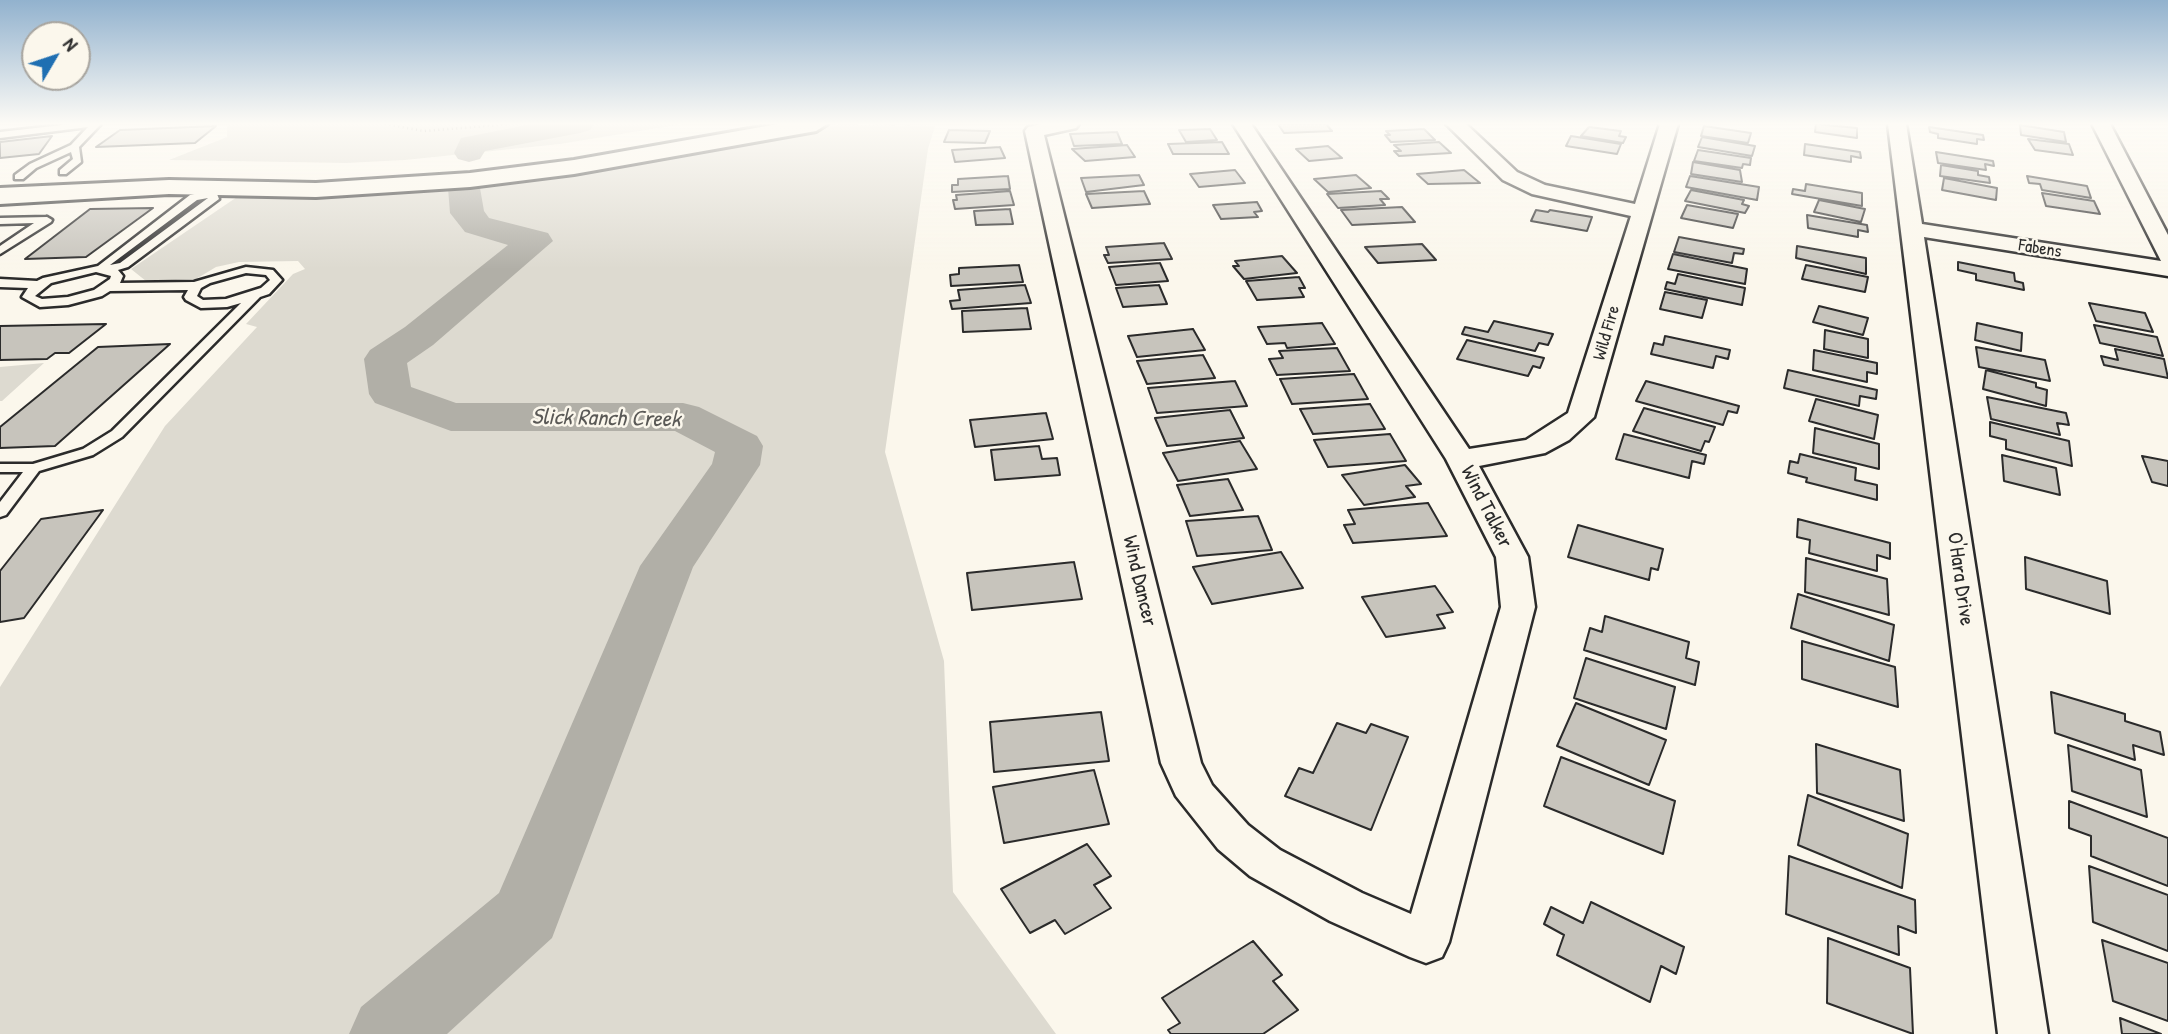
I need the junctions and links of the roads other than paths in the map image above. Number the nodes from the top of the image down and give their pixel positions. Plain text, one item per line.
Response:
1 (61, 172) edge
2 (247, 172) edge
3 (530, 172) edge
4 (1044, 172) edge
5 (1274, 172) edge
6 (1506, 172) edge
7 (1654, 172) edge
8 (1904, 172) edge
9 (2125, 172) edge
10 (9, 178) edge
11 (215, 191) junction
12 (0, 196) edge
13 (1642, 212) junction
14 (0, 221) edge
15 (153, 227) junction
16 (173, 227) junction
17 (1912, 229) junction
18 (0, 251) edge
19 (2168, 256) edge
20 (2168, 269) edge
21 (106, 270) junction
22 (0, 284) edge
23 (38, 285) junction
24 (196, 286) junction
25 (109, 287) junction
26 (254, 296) junction
27 (1461, 459) junction
28 (0, 468) edge
29 (34, 468) junction
30 (0, 512) edge
31 (1426, 942) joint
32 (2023, 1034) edge

1 - 10 main road
2 - 11 main road
3 - 11 main road
4 - 31 street, Wind Dancer
5 - 27 street, Wind Talker
6 - 13 street
7 - 13 street, Wild Fire
8 - 17 street, O'Hara Drive
9 - 19 street
11 - 12 main road
11 - 15 lane
11 - 16 lane
13 - 27 street, Wild Fire
14 - 18 lane
15 - 16 lane
15 - 21 lane
16 - 21 lane
17 - 20 street, Fabens
17 - 32 street, O'Hara Drive
21 - 23 lane
21 - 25 lane
22 - 23 lane
23 - 25 lane
24 - 25 lane
24 - 26 lane
24 - 26 lane
26 - 29 lane
27 - 31 street, Wind Talker
28 - 29 lane
29 - 30 lane

